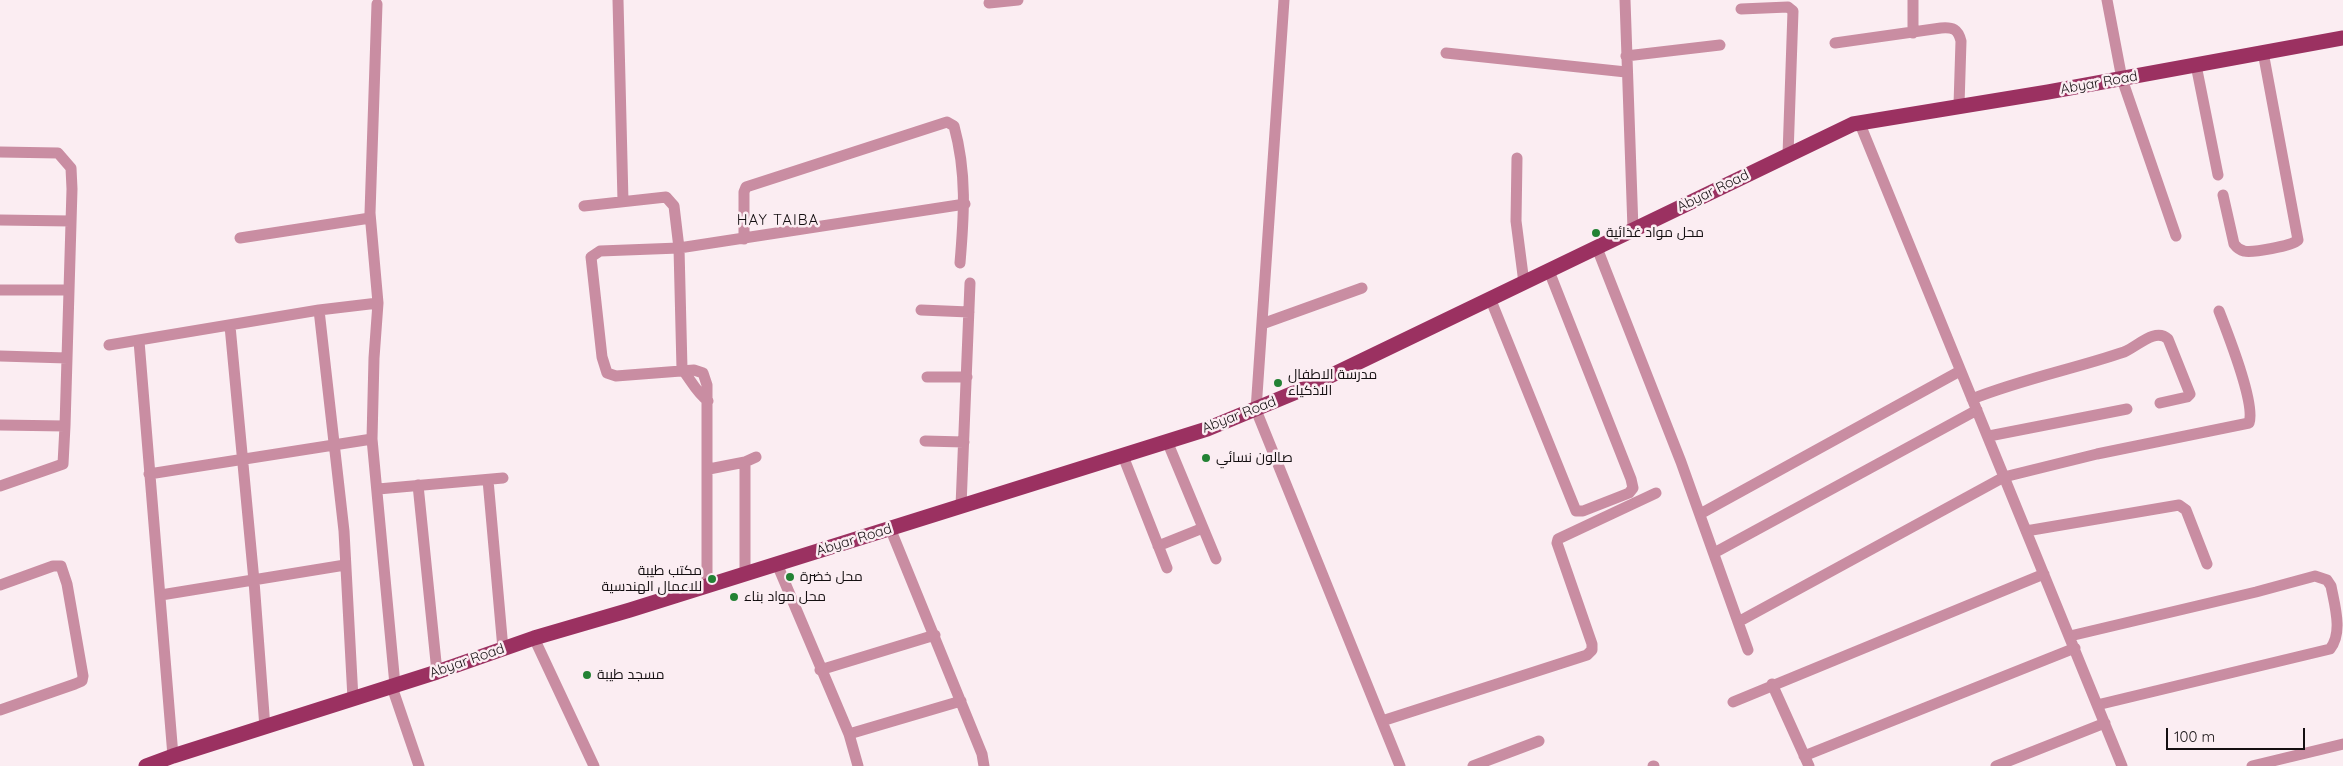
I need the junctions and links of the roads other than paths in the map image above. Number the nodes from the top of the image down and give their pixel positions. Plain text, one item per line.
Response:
1 (618, 0) edge
2 (1018, 0) edge
3 (1284, 0) edge
4 (1625, 0) edge
5 (1913, 0) edge
6 (2107, 0) edge
7 (989, 3) dead end
8 (377, 4) dead end
9 (1741, 9) dead end
10 (1913, 33) junction
11 (2343, 38) edge
12 (1835, 43) dead end
13 (1720, 45) dead end
14 (2264, 52) junction
15 (1446, 53) dead end
16 (1626, 56) junction
17 (2196, 65) junction
18 (1626, 72) junction
19 (2122, 79) junction
20 (1959, 106) junction
21 (1860, 124) junction
22 (0, 152) edge
23 (1788, 155) junction
24 (1517, 158) dead end
25 (2218, 174) dead end
26 (2223, 195) dead end
27 (623, 201) junction
28 (965, 204) junction
29 (584, 206) dead end
30 (370, 218) junction
31 (0, 220) edge
32 (71, 221) junction
33 (1633, 229) junction
34 (2176, 236) dead end
35 (240, 238) dead end
36 (744, 239) junction
37 (679, 248) junction
38 (1597, 248) junction
39 (960, 263) dead end
40 (1548, 271) junction
41 (1524, 282) junction
42 (970, 283) dead end
43 (1362, 288) dead end
44 (0, 290) edge
45 (69, 290) junction
46 (1490, 298) junction
47 (378, 303) junction
48 (319, 310) junction
49 (921, 310) dead end
50 (2219, 311) dead end
51 (969, 312) junction
52 (1262, 324) junction
53 (230, 326) junction
54 (139, 341) junction
55 (109, 345) dead end
56 (0, 356) edge
57 (67, 358) junction
58 (682, 369) junction
59 (1960, 372) junction
60 (927, 377) dead end
61 (967, 377) junction
62 (2160, 403) dead end
63 (1975, 404) junction
64 (2127, 409) dead end
65 (1256, 410) junction
66 (0, 425) edge
67 (65, 426) junction
68 (1989, 436) junction
69 (372, 440) junction
70 (925, 441) dead end
71 (1167, 441) junction
72 (964, 442) junction
73 (334, 445) junction
74 (1123, 456) junction
75 (242, 460) junction
76 (708, 469) junction
77 (149, 474) junction
78 (2004, 477) junction
79 (503, 478) dead end
80 (488, 480) junction
81 (418, 485) junction
82 (0, 486) edge
83 (378, 489) junction
84 (1656, 493) dead end
85 (961, 506) junction
86 (1700, 514) junction
87 (890, 528) junction
88 (1203, 528) junction
89 (2026, 531) junction
90 (1158, 546) junction
91 (1714, 554) junction
92 (1216, 558) dead end
93 (777, 564) junction
94 (2207, 564) dead end
95 (345, 565) junction
96 (1167, 568) dead end
97 (744, 574) junction
98 (2044, 574) junction
99 (254, 581) junction
100 (0, 585) edge
101 (707, 585) junction
102 (160, 595) junction
103 (1738, 622) junction
104 (935, 635) junction
105 (2070, 636) junction
106 (534, 638) junction
107 (2075, 648) junction
108 (503, 649) junction
109 (1748, 650) dead end
110 (820, 670) junction
111 (438, 672) junction
112 (1772, 684) junction
113 (393, 686) junction
114 (353, 699) junction
115 (961, 701) junction
116 (1733, 702) dead end
117 (2097, 705) junction
118 (0, 710) edge
119 (1382, 721) junction
120 (2105, 723) junction
121 (265, 728) junction
122 (848, 734) junction
123 (1539, 741) dead end
124 (2343, 744) edge
125 (173, 756) junction
126 (1806, 761) edge
127 (150, 765) edge
128 (419, 766) edge
129 (594, 766) edge
130 (858, 766) edge
131 (984, 766) edge
132 (1400, 766) edge
133 (1473, 766) edge
134 (1996, 766) edge
135 (2122, 766) edge
136 (2252, 766) edge

1 - 27 street
2 - 7 street
3 - 52 street
4 - 16 street
5 - 10 street
6 - 19 street
8 - 30 street
9 - 23 street
10 - 12 street
10 - 20 street
11 - 14 main road, Abyar Road
13 - 16 street
14 - 17 main road, Abyar Road
14 - 26 street
15 - 18 street
16 - 18 street
17 - 19 main road, Abyar Road
17 - 25 street
18 - 33 street
19 - 20 main road, Abyar Road
19 - 34 street
20 - 21 main road, Abyar Road
21 - 23 main road, Abyar Road
21 - 59 street
22 - 32 street
23 - 33 main road, Abyar Road
24 - 41 street
27 - 29 street
27 - 37 street
28 - 36 street
28 - 36 street
28 - 39 street
30 - 35 street
30 - 47 street
31 - 32 street
32 - 45 street
33 - 38 main road, Abyar Road
36 - 37 street
37 - 58 street
37 - 58 street
38 - 40 main road, Abyar Road
38 - 86 street
40 - 41 main road, Abyar Road
40 - 46 street
41 - 46 main road, Abyar Road
42 - 51 street
43 - 52 street
44 - 45 street
45 - 57 street
46 - 65 main road, Abyar Road
47 - 48 street
47 - 69 street
48 - 53 street
48 - 73 street
49 - 51 street
50 - 78 street
51 - 61 street
52 - 65 street
53 - 54 street
53 - 75 street
54 - 55 street
54 - 77 street
56 - 57 street
57 - 67 street
58 - 76 street
59 - 63 street
59 - 86 street
60 - 61 street
61 - 72 street
62 - 63 street
63 - 68 street
63 - 91 street
64 - 68 street
65 - 71 main road, Abyar Road
65 - 119 street
66 - 67 street
67 - 82 street
68 - 78 street
69 - 73 street
69 - 83 street
70 - 72 street
71 - 74 main road, Abyar Road
71 - 88 street
72 - 85 street
73 - 75 street
73 - 95 street
74 - 85 main road, Abyar Road
74 - 90 street
75 - 77 street
75 - 99 street
76 - 97 street
76 - 101 street
77 - 102 street
78 - 89 street
78 - 103 street
79 - 80 street
80 - 81 street
80 - 108 street
81 - 83 street
81 - 111 street
83 - 113 street
84 - 119 street
85 - 87 main road, Abyar Road
86 - 91 street
87 - 93 main road, Abyar Road
87 - 104 street
88 - 90 street
88 - 92 street
89 - 94 street
89 - 98 street
90 - 96 street
91 - 103 street
93 - 97 main road, Abyar Road
93 - 110 street
95 - 99 street
95 - 114 street
97 - 101 main road, Abyar Road
98 - 105 street
98 - 112 street
99 - 102 street
99 - 121 street
100 - 118 street
101 - 106 main road, Abyar Road
102 - 125 street
103 - 109 street
104 - 110 street
104 - 115 street
105 - 107 street
105 - 117 street
106 - 108 main road, Abyar Road
106 - 129 street
107 - 117 street
107 - 126 street
108 - 111 main road, Abyar Road
110 - 122 street
111 - 113 main road, Abyar Road
112 - 116 street
112 - 126 street
113 - 114 main road, Abyar Road
113 - 128 street
114 - 121 main road, Abyar Road
115 - 122 street
115 - 131 street
117 - 120 street
119 - 132 street
120 - 134 street
120 - 135 street
121 - 125 main road, Abyar Road
122 - 130 street
123 - 133 street
124 - 136 street
125 - 127 main road, Abyar Road

